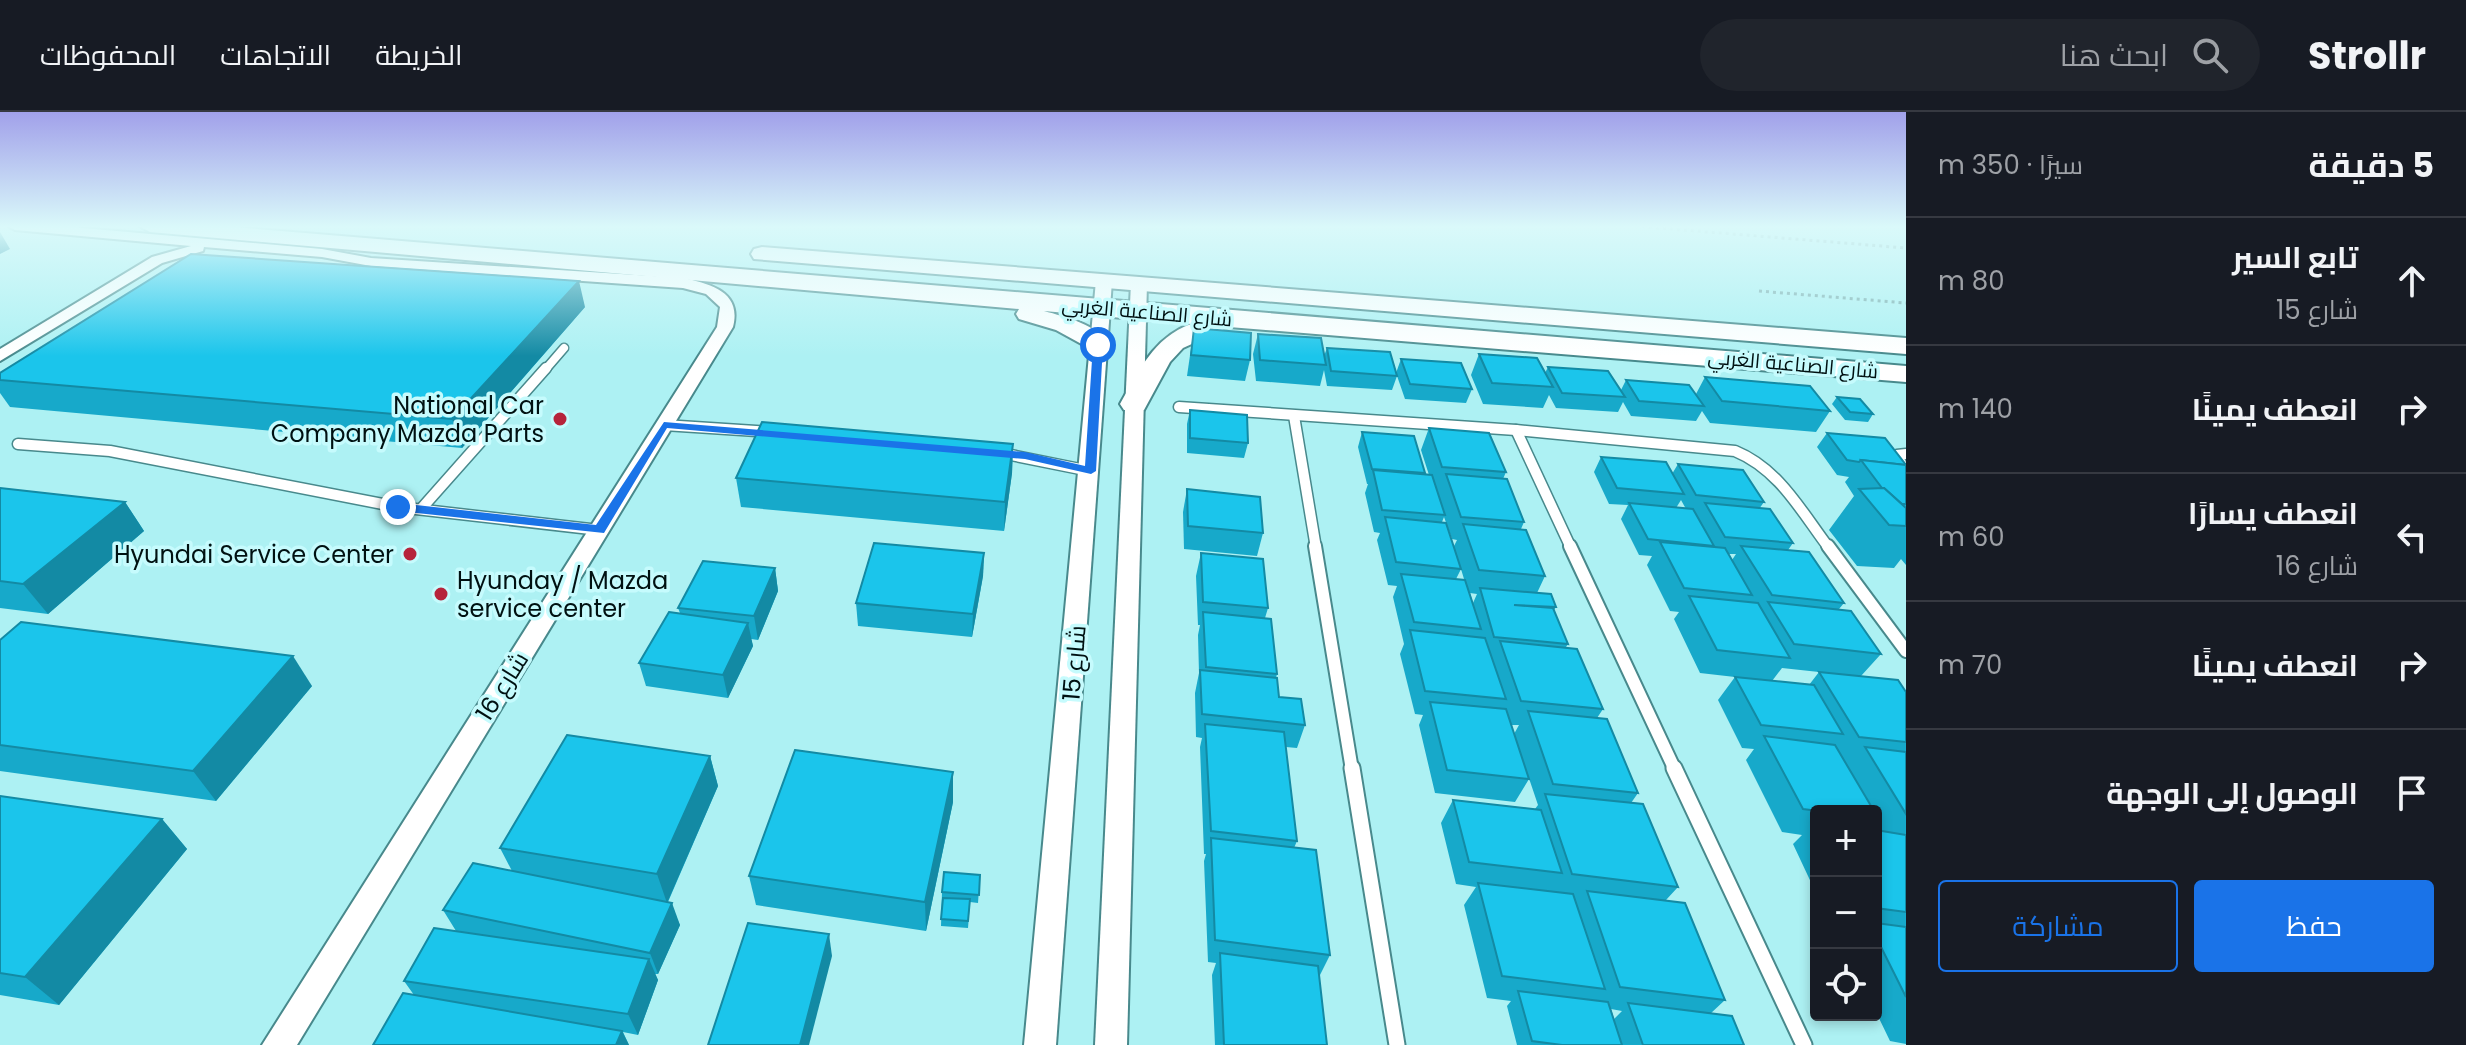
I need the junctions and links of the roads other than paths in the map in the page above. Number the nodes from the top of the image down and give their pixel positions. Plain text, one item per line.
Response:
1 (141, 270) edge
2 (495, 270) edge
3 (669, 270) edge
4 (960, 270) edge
5 (1104, 281) junction
6 (1139, 283) junction
7 (874, 287) junction
8 (1103, 309) junction
9 (1139, 312) junction
10 (1256, 320) junction
11 (725, 327) joint
12 (1098, 345) junction
13 (1906, 346) edge
14 (564, 348) dead end
15 (0, 356) edge
16 (1906, 374) edge
17 (1134, 404) junction
18 (1179, 407) dead end
19 (1294, 416) junction
20 (664, 425) junction
21 (1516, 430) junction
22 (778, 433) edge
23 (18, 444) dead end
24 (994, 453) edge
25 (1906, 454) edge
26 (1091, 471) junction
27 (1906, 474) edge
28 (421, 509) junction
29 (599, 530) junction
30 (1906, 651) edge
31 (278, 1045) edge
32 (1040, 1045) edge
33 (1111, 1045) edge
34 (1397, 1045) edge
35 (1804, 1045) edge

1 - 15 street
2 - 11 street, شارع الصناعية الغربي
3 - 7 main road, شارع الصناعية الغربي
4 - 5 main road, شارع الصناعية الغربي
5 - 6 main road, شارع الصناعية الغربي
5 - 8 street, شارع 15
6 - 9 street, شارع 15
6 - 13 main road, شارع الصناعية الغربي
7 - 8 main road, شارع الصناعية الغربي
7 - 12 main road
8 - 9 main road, شارع الصناعية الغربي
8 - 12 street, شارع 15
9 - 10 main road, شارع الصناعية الغربي
9 - 17 street, شارع 15
10 - 16 main road, شارع الصناعية الغربي
10 - 17 main road
11 - 20 street, شارع 16
12 - 26 street, شارع 15
14 - 28 lane
17 - 33 street, شارع 15
18 - 19 lane
19 - 21 lane
19 - 34 lane
20 - 22 lane
20 - 29 street, شارع 16
21 - 30 lane
21 - 35 lane
23 - 28 lane
24 - 26 lane
25 - 27 lane
26 - 32 street, شارع 15
28 - 29 lane
29 - 31 street, شارع 16

